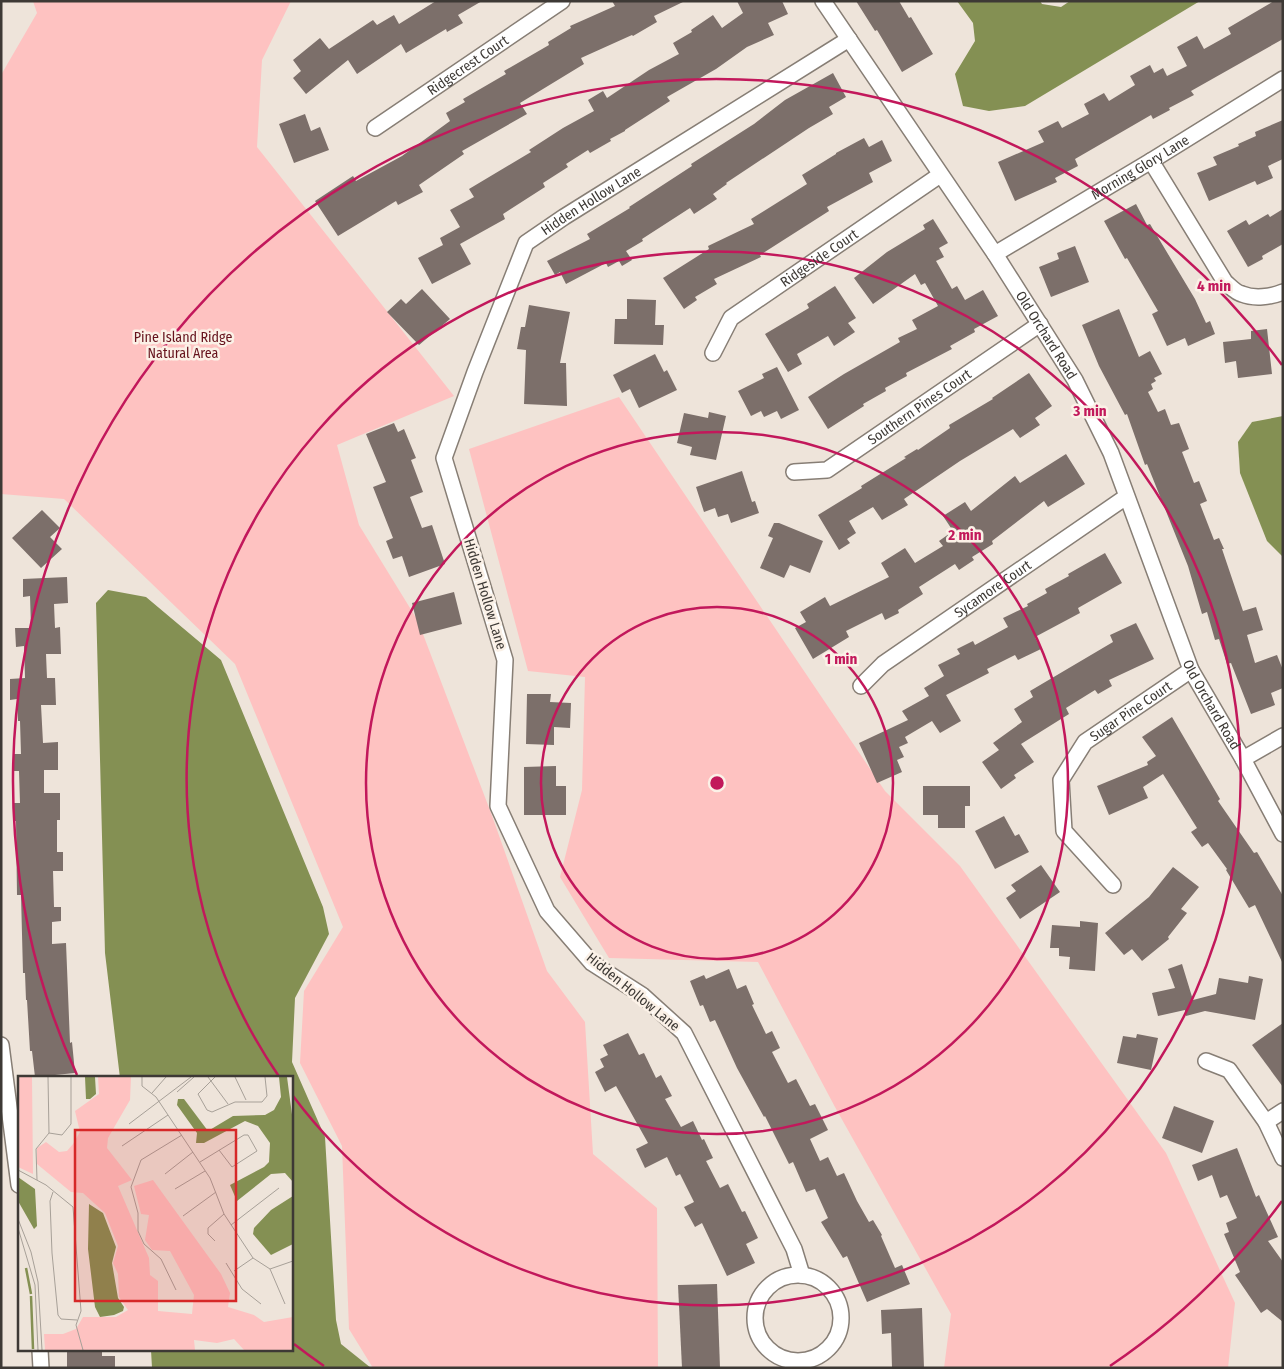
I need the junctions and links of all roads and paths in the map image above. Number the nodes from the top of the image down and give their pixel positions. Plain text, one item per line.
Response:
1 (562, 1) edge
2 (823, 1) edge
3 (849, 38) junction
4 (1283, 79) edge
5 (375, 128) dead end
6 (1152, 161) junction
7 (940, 175) junction
8 (995, 254) junction
9 (1283, 292) edge
10 (1040, 324) junction
11 (714, 353) dead end
12 (794, 472) dead end
13 (1126, 496) junction
14 (1191, 670) junction
15 (861, 686) dead end
16 (1283, 736) edge
17 (1243, 759) junction
18 (1283, 834) edge
19 (1113, 885) dead end
20 (1, 1045) edge
21 (1206, 1061) dead end
22 (1283, 1111) edge
23 (1266, 1122) junction
24 (1283, 1158) edge
25 (18, 1177) edge
26 (802, 1275) junction
27 (40, 1352) edge
28 (41, 1368) edge

1 - 5 street, Ridgecrest Court
2 - 3 street, Old Orchard Road
3 - 7 street, Old Orchard Road
3 - 26 street, Hidden Hollow Lane
4 - 6 street, Morning Glory Lane
6 - 8 street, Morning Glory Lane
6 - 9 street
7 - 8 street, Old Orchard Road
7 - 11 street, Ridgeside Court
8 - 10 street, Old Orchard Road
10 - 12 street, Southern Pines Court
10 - 13 street, Old Orchard Road
13 - 14 street, Old Orchard Road
13 - 15 street, Sycamore Court
14 - 17 street, Old Orchard Road
14 - 19 street, Sugar Pine Court
16 - 17 street
17 - 18 street, Old Orchard Road
20 - 25 street
21 - 23 street
22 - 23 street
23 - 24 street
26 - 26 street
27 - 28 street

